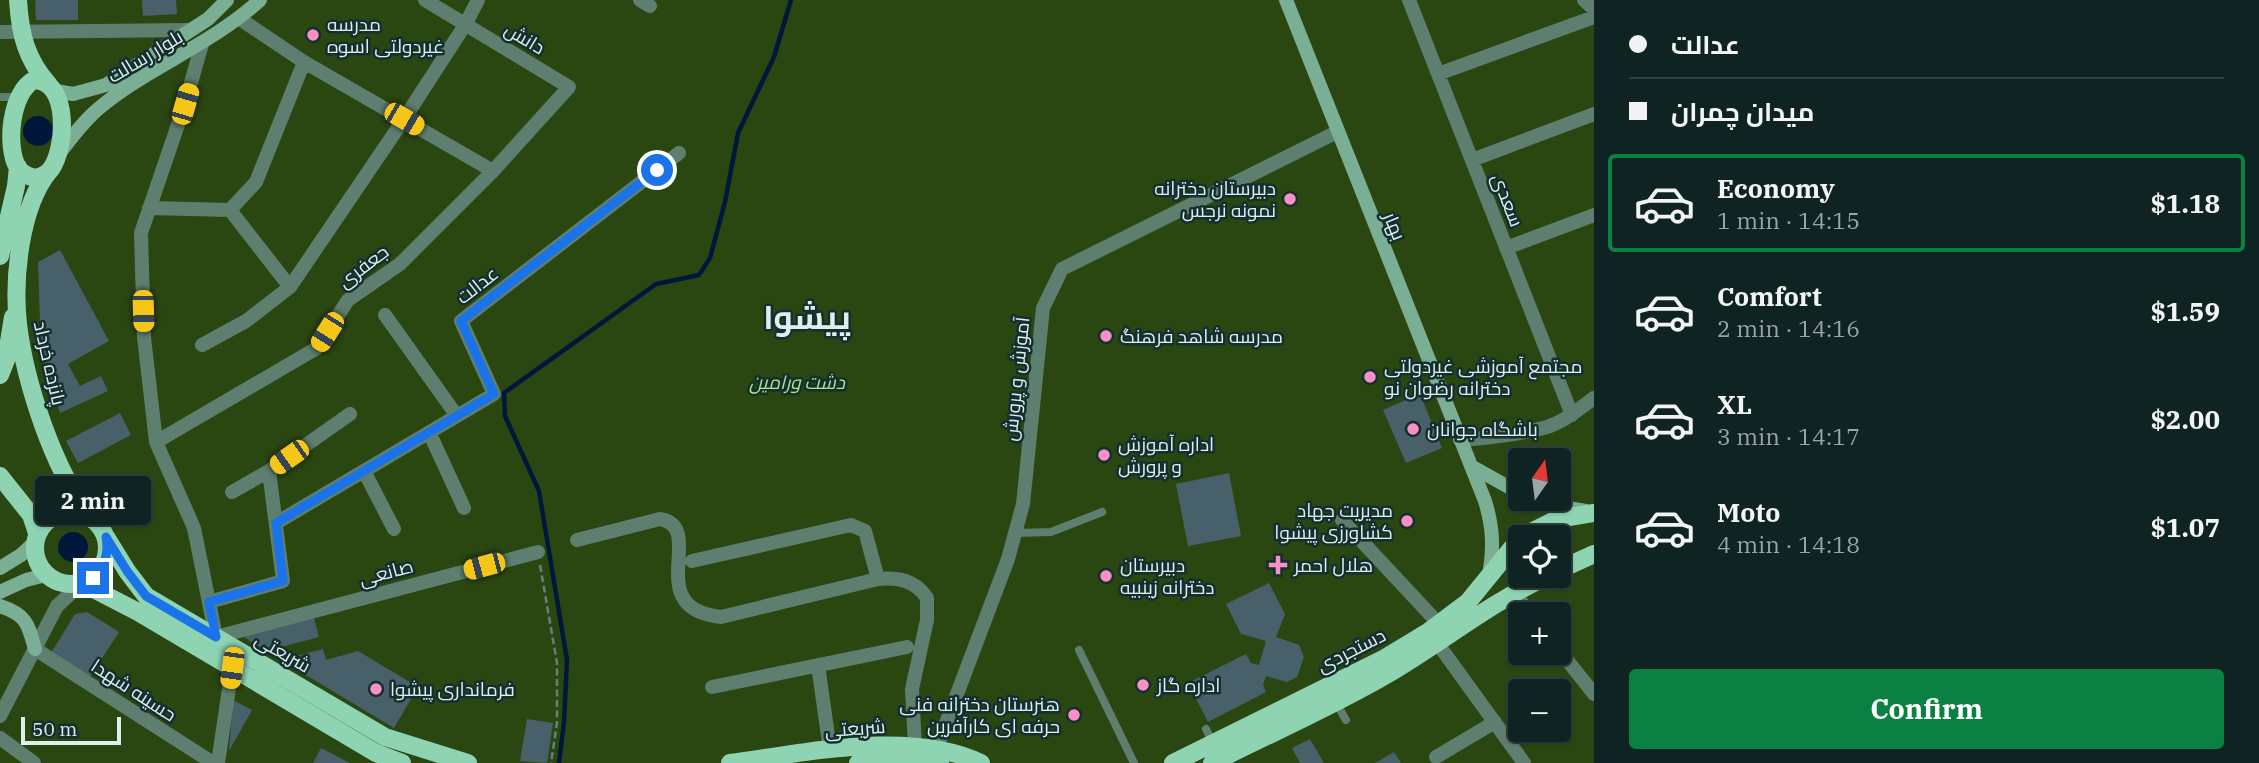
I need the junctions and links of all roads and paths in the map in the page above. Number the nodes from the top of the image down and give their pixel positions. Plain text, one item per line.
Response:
1 (18, 0) edge
2 (227, 0) edge
3 (260, 0) edge
4 (425, 0) edge
5 (478, 0) edge
6 (1286, 0) edge
7 (1409, 0) edge
8 (1584, 0) edge
9 (1594, 9) edge
10 (1594, 17) edge
11 (240, 19) junction
12 (465, 25) junction
13 (189, 30) junction
14 (0, 32) edge
15 (20, 32) junction
16 (202, 44) junction
17 (303, 62) junction
18 (1438, 74) junction
19 (569, 87) joint
20 (52, 88) junction
21 (9, 97) edge
22 (1594, 114) edge
23 (404, 119) junction
24 (1337, 132) junction
25 (679, 153) dead end
26 (1472, 160) junction
27 (54, 162) junction
28 (18, 167) junction
29 (493, 170) junction
30 (149, 208) junction
31 (6, 209) edge
32 (230, 210) junction
33 (1594, 215) edge
34 (1506, 248) junction
35 (0, 256) edge
36 (18, 280) junction
37 (290, 287) junction
38 (385, 315) dead end
39 (202, 345) dead end
40 (0, 375) edge
41 (1594, 398) edge
42 (350, 414) dead end
43 (1572, 415) junction
44 (457, 416) junction
45 (429, 432) junction
46 (1460, 440) junction
47 (156, 442) junction
48 (1471, 466) junction
49 (269, 471) junction
50 (364, 471) junction
51 (0, 476) edge
52 (1508, 487) edge
53 (232, 492) dead end
54 (464, 508) dead end
55 (1572, 509) edge
56 (1102, 512) dead end
57 (1594, 513) edge
58 (92, 517) junction
59 (1342, 520) dead end
60 (276, 523) junction
61 (1545, 525) edge
62 (394, 529) dead end
63 (1015, 533) junction
64 (106, 537) junction
65 (36, 538) junction
66 (577, 540) dead end
67 (538, 552) joint
68 (1508, 554) edge
69 (1594, 554) edge
70 (692, 561) dead end
71 (1571, 565) edge
72 (0, 568) edge
73 (46, 575) junction
74 (878, 579) junction
75 (1488, 579) junction
76 (82, 583) junction
77 (1522, 588) edge
78 (0, 592) edge
79 (1513, 592) junction
80 (209, 602) junction
81 (1521, 602) edge
82 (0, 606) edge
83 (1439, 624) junction
84 (216, 637) junction
85 (1438, 644) junction
86 (907, 647) dead end
87 (35, 649) junction
88 (1079, 650) dead end
89 (818, 665) junction
90 (1571, 665) edge
91 (232, 668) junction
92 (712, 687) dead end
93 (1594, 694) edge
94 (1332, 695) junction
95 (0, 716) edge
96 (1346, 720) dead end
97 (1495, 722) junction
98 (0, 738) edge
99 (915, 747) junction
100 (830, 750) junction
101 (939, 755) edge
102 (1436, 757) dead end
103 (34, 763) edge
104 (215, 763) edge
105 (402, 763) edge
106 (468, 763) edge
107 (551, 763) edge
108 (730, 763) edge
109 (858, 763) edge
110 (981, 763) edge
111 (1134, 763) edge
112 (1173, 763) edge
113 (1212, 763) edge
114 (1524, 763) edge

1 - 15 main road
2 - 13 main road, بلوار رسالت
3 - 11 main road, بلوار رسالت
4 - 12 street, دانش
5 - 12 street
6 - 24 main road, بهار
7 - 18 street, سعدی
8 - 9 street
10 - 18 street
11 - 16 main road, بلوار رسالت
11 - 17 street
12 - 19 street, دانش
12 - 23 street
13 - 15 street
13 - 20 main road, بلوار رسالت
14 - 15 street
15 - 20 main road
15 - 21 main road
16 - 27 main road, بلوار رسالت
16 - 30 street
17 - 23 street
17 - 32 street
18 - 26 street, سعدی
19 - 29 street, جعفری
20 - 21 main road
20 - 27 main road
21 - 28 main road
22 - 26 street
23 - 29 street
23 - 37 street
24 - 46 main road, بهار
24 - 63 street, آموزش و پرورش
25 - 44 street, عدالت
26 - 34 street, سعدی
27 - 28 main road
27 - 36 main road, پانزده خرداد
28 - 31 main road
29 - 47 street, جعفری
30 - 32 street
30 - 47 street
31 - 35 main road
32 - 37 street
33 - 34 street
34 - 43 street, سعدی
36 - 40 main road
36 - 58 main road, پانزده خرداد
37 - 39 street
38 - 44 street
41 - 43 street
42 - 49 street
43 - 46 street
44 - 45 street, عدالت
45 - 50 street, عدالت
45 - 54 street
46 - 48 main road, بهار
47 - 80 street
48 - 52 main road
48 - 75 main road, بهار
49 - 53 street
49 - 60 street
50 - 60 street, عدالت
50 - 62 street
51 - 65 main road
55 - 57 main road
56 - 63 lane
57 - 61 main road, دستجردی
58 - 64 main road
58 - 65 main road
59 - 83 street
60 - 80 street
63 - 101 street, آموزش و پرورش
64 - 76 main road
64 - 84 main road, شریعتی
65 - 72 main road
65 - 73 main road
66 - 74 street
67 - 84 street, صانعی
67 - 107 path
68 - 75 main road, دستجردی
69 - 71 main road
70 - 74 street
73 - 76 main road
73 - 78 main road
74 - 99 street
75 - 83 main road, دستجردی
76 - 87 street
76 - 91 main road, شریعتی
77 - 79 main road, دستجردی
79 - 81 street
79 - 85 main road, دستجردی
80 - 84 street
82 - 87 main road
83 - 94 main road, دستجردی
84 - 106 main road, شریعتی
85 - 94 main road, دستجردی
85 - 97 street
86 - 89 street
87 - 95 street
87 - 104 street, حسینه شهدا
88 - 111 lane
89 - 92 street
89 - 100 street
90 - 93 street
91 - 104 street
91 - 105 main road, شریعتی
94 - 96 lane
94 - 112 main road, دستجردی
94 - 113 main road, دستجردی
97 - 102 street
97 - 114 street
98 - 103 street
99 - 100 main road, شریعتی
99 - 101 main road, شریعتی
100 - 108 main road, شریعتی
101 - 109 main road, شریعتی
101 - 110 main road, شریعتی

